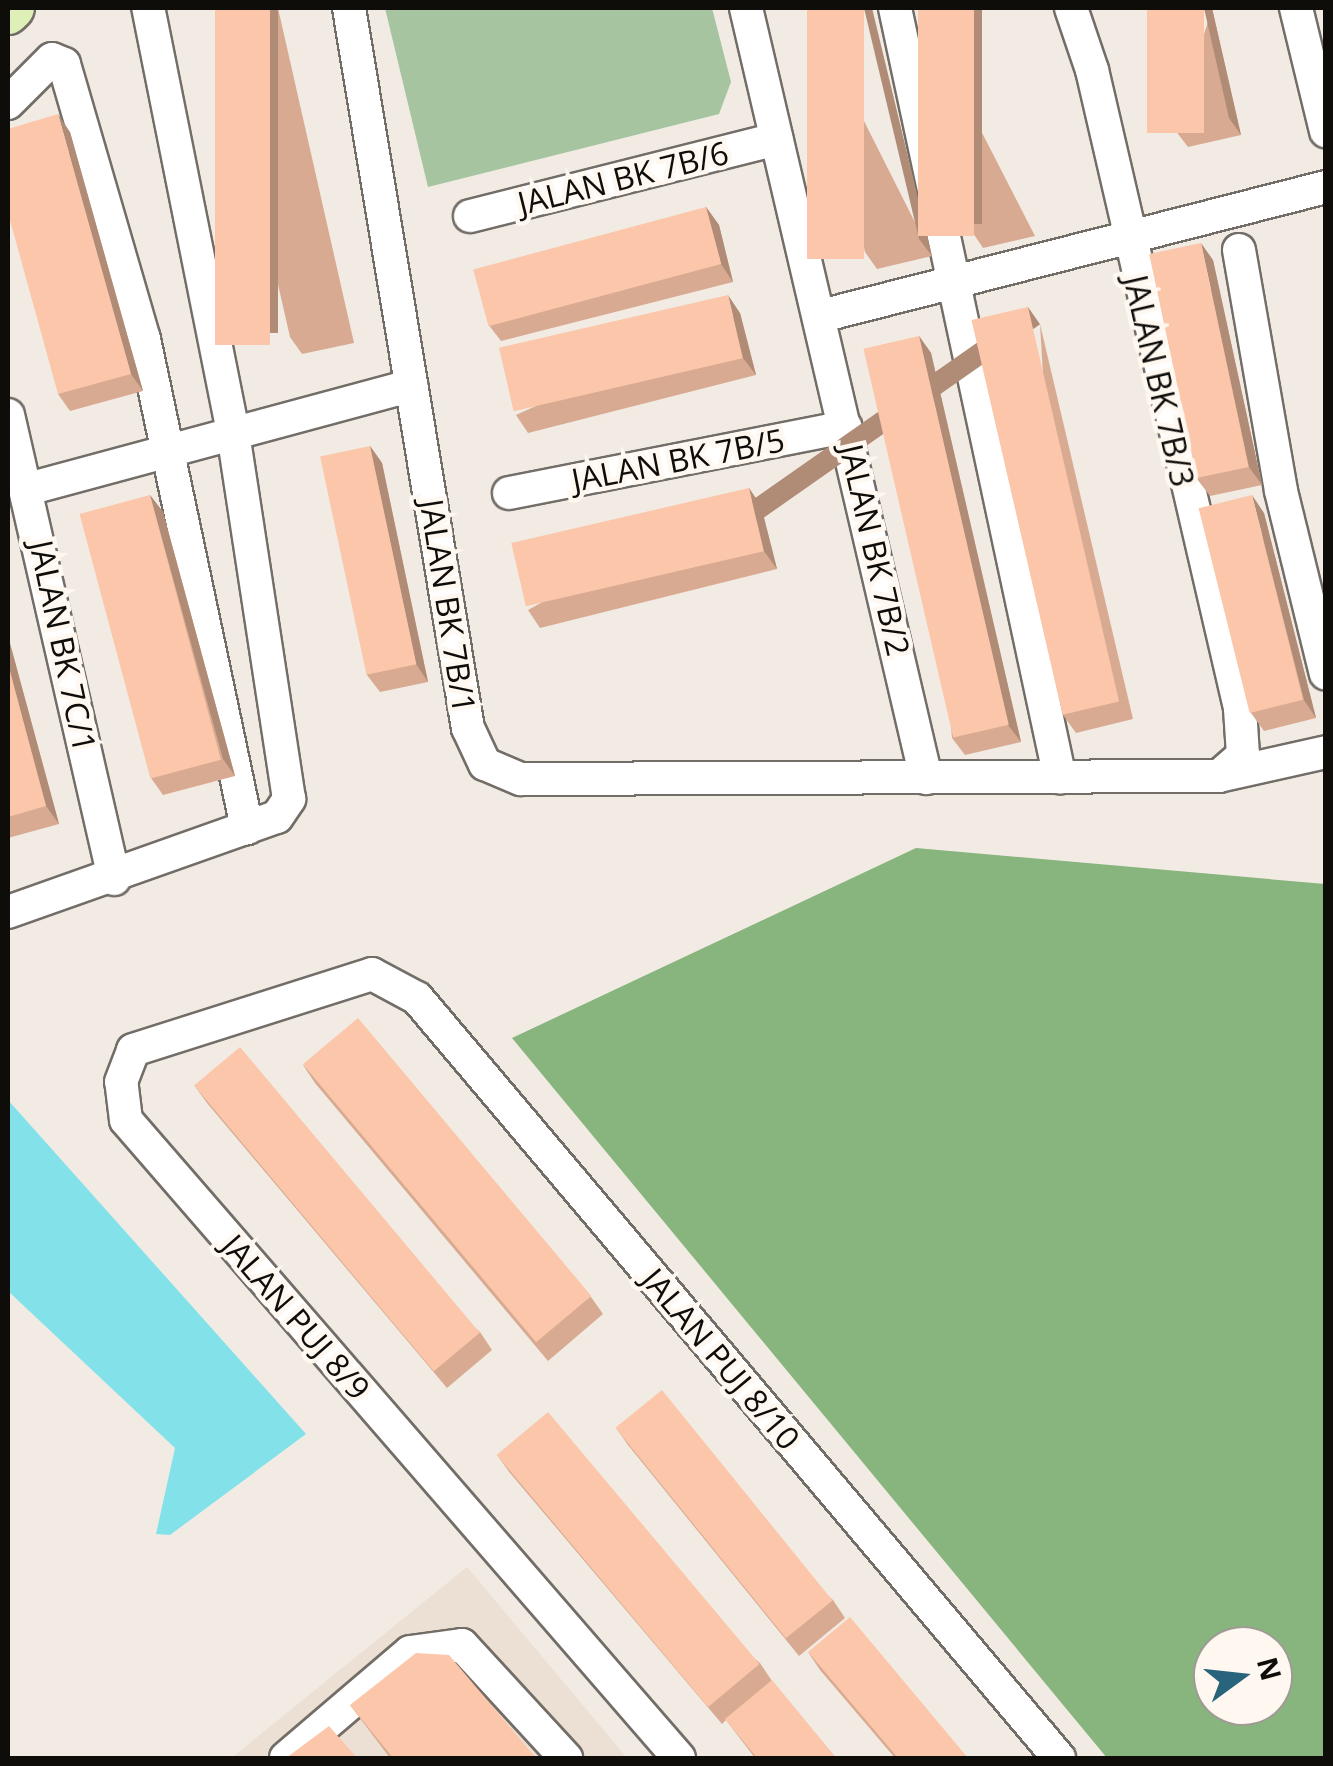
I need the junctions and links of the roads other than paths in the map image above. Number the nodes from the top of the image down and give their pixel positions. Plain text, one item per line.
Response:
1 (14, 8) edge
2 (129, 8) edge
3 (148, 8) edge
4 (349, 8) edge
5 (746, 8) edge
6 (895, 8) edge
7 (1071, 8) edge
8 (1296, 8) edge
9 (8, 13) edge
10 (8, 104) edge
11 (166, 109) junction
12 (1326, 131) edge
13 (776, 139) junction
14 (1326, 187) edge
15 (470, 216) dead end
16 (1127, 240) junction
17 (1239, 250) dead end
18 (956, 282) junction
19 (821, 316) junction
20 (412, 386) junction
21 (8, 414) edge
22 (846, 427) junction
23 (233, 432) junction
24 (170, 450) junction
25 (28, 488) junction
26 (509, 493) dead end
27 (1326, 674) edge
28 (1326, 752) edge
29 (1231, 765) junction
30 (926, 778) junction
31 (1060, 778) junction
32 (247, 828) junction
33 (114, 879) junction
34 (8, 912) edge
35 (372, 974) joint
36 (286, 1758) edge
37 (566, 1758) edge
38 (679, 1758) edge
39 (1059, 1758) edge

1 - 9 main road
2 - 11 street
3 - 11 street
4 - 20 street, JALAN BK 7B/1
5 - 13 street, JALAN BK 7B/2
6 - 18 street
7 - 16 street, JALAN BK 7B/3
8 - 12 street
10 - 24 street
11 - 23 street
13 - 15 street, JALAN BK 7B/6
13 - 19 street, JALAN BK 7B/2
14 - 16 street
16 - 18 street
16 - 29 street, JALAN BK 7B/3
17 - 27 street
18 - 19 street
18 - 31 street
19 - 22 street, JALAN BK 7B/2
20 - 23 street
20 - 30 street, JALAN BK 7B/1
21 - 25 street, JALAN BK 7C/1
22 - 26 street, JALAN BK 7B/5
22 - 30 street, JALAN BK 7B/2
23 - 24 street
23 - 32 street
24 - 25 street
24 - 32 street
25 - 33 street, JALAN BK 7C/1
28 - 29 street
29 - 31 street
30 - 31 street
32 - 33 street
33 - 34 street
35 - 38 street, JALAN PUJ 8/9
35 - 39 street, JALAN PUJ 8/10
36 - 37 street

